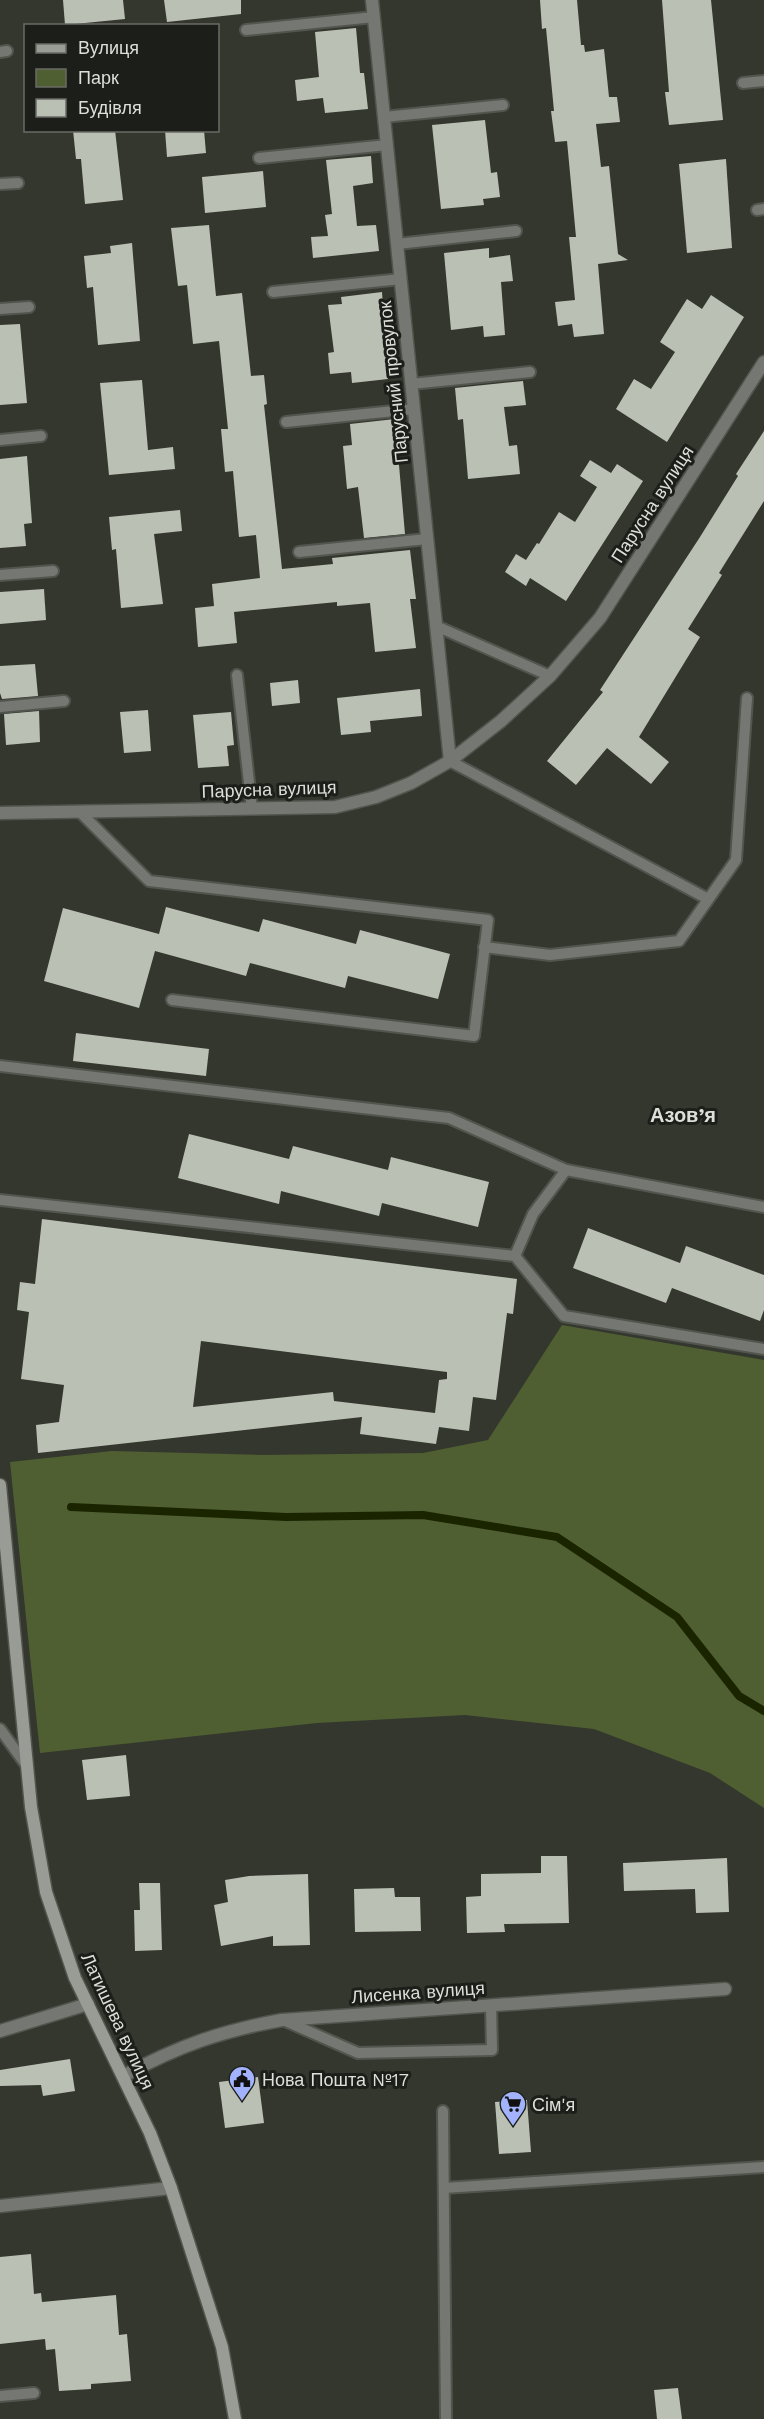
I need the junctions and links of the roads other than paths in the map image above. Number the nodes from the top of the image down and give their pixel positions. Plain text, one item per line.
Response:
1 (372, 0) edge
2 (374, 17) junction
3 (246, 30) dead end
4 (764, 81) edge
5 (743, 84) dead end
6 (503, 105) dead end
7 (384, 117) junction
8 (387, 145) junction
9 (259, 158) dead end
10 (18, 183) dead end
11 (0, 184) edge
12 (516, 231) dead end
13 (397, 244) junction
14 (400, 279) junction
15 (273, 292) dead end
16 (29, 306) dead end
17 (0, 309) edge
18 (764, 362) edge
19 (530, 372) dead end
20 (411, 384) junction
21 (414, 409) junction
22 (286, 422) dead end
23 (41, 436) dead end
24 (0, 440) edge
25 (427, 539) junction
26 (299, 552) dead end
27 (53, 571) dead end
28 (0, 575) edge
29 (436, 626) junction
30 (237, 675) dead end
31 (550, 676) junction
32 (747, 698) dead end
33 (64, 701) dead end
34 (0, 707) edge
35 (450, 761) junction
36 (252, 809) junction
37 (80, 812) junction
38 (0, 813) edge
39 (708, 899) junction
40 (484, 947) junction
41 (172, 1000) dead end
42 (0, 1066) edge
43 (566, 1170) junction
44 (0, 1200) edge
45 (764, 1207) edge
46 (515, 1256) junction
47 (764, 1349) edge
48 (0, 1485) edge
49 (0, 1729) edge
50 (27, 1766) junction
51 (725, 1989) dead end
52 (88, 2004) junction
53 (491, 2005) junction
54 (282, 2020) junction
55 (0, 2031) edge
56 (123, 2076) junction
57 (443, 2111) dead end
58 (764, 2167) edge
59 (171, 2188) junction
60 (444, 2188) junction
61 (0, 2206) edge
62 (34, 2393) dead end
63 (0, 2396) edge
64 (235, 2419) edge
65 (446, 2419) edge

1 - 2 street, Парусний провулок
2 - 3 lane
2 - 7 street, Парусний провулок
4 - 5 lane
6 - 7 lane
7 - 8 street, Парусний провулок
8 - 9 lane
8 - 13 street, Парусний провулок
10 - 11 lane
12 - 13 lane
13 - 14 street, Парусний провулок
14 - 15 lane
14 - 20 street, Парусний провулок
16 - 17 lane
18 - 31 street, Парусна вулиця
19 - 20 lane
20 - 21 street, Парусний провулок
21 - 22 lane
21 - 25 street, Парусний провулок
23 - 24 lane
25 - 26 lane
25 - 29 street, Парусний провулок
27 - 28 lane
29 - 31 lane
29 - 35 street, Парусний провулок
30 - 36 lane
31 - 35 street, Парусна вулиця
32 - 39 lane
33 - 34 lane
35 - 36 street, Парусна вулиця
35 - 39 lane
36 - 37 street, Парусна вулиця
37 - 38 street, Парусна вулиця
37 - 40 lane
39 - 40 lane
40 - 41 lane
42 - 43 lane
43 - 45 lane
43 - 46 lane
44 - 46 lane
46 - 47 lane
48 - 50 street, Латишева вулиця
49 - 50 lane
50 - 52 street, Латишева вулиця
51 - 53 street, Лисенка вулиця
52 - 55 street
52 - 56 street, Латишева вулиця
53 - 54 street, Лисенка вулиця
53 - 54 lane
54 - 56 street, Лисенка вулиця
56 - 59 street, Латишева вулиця
57 - 60 lane
58 - 60 lane
59 - 61 street
59 - 64 street, Латишева вулиця
60 - 65 lane
62 - 63 lane

